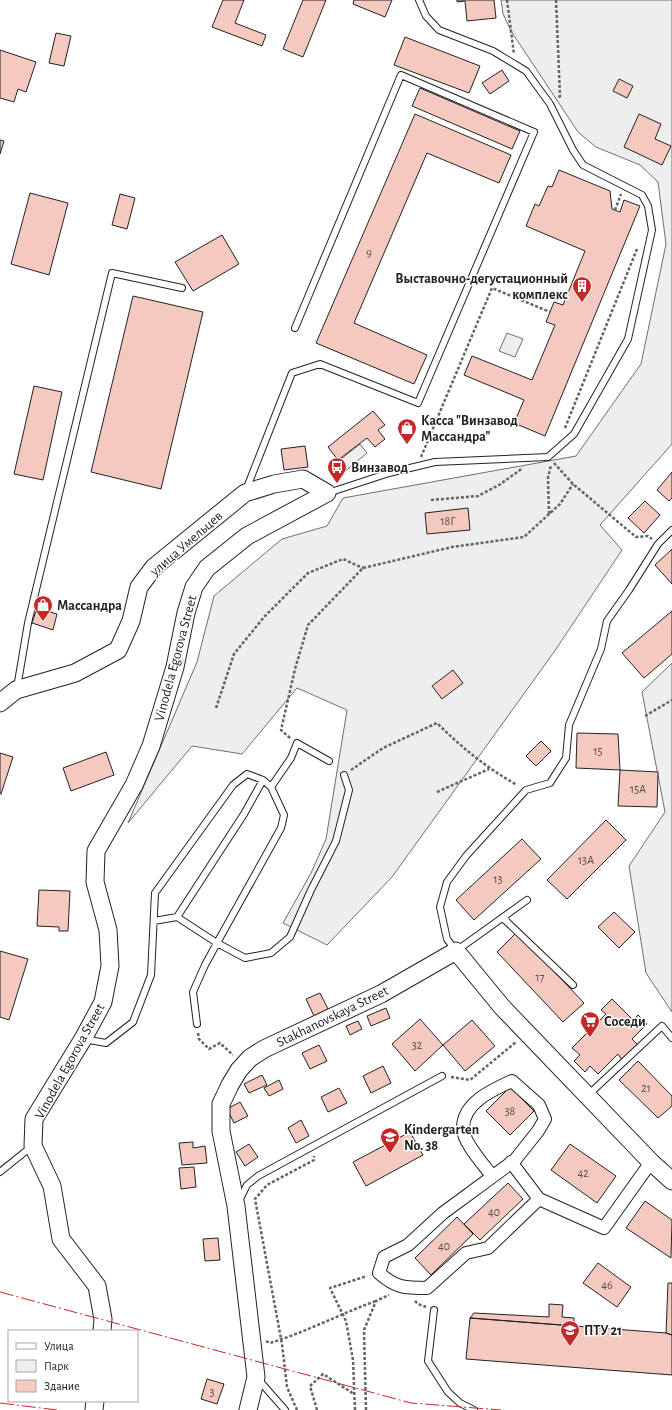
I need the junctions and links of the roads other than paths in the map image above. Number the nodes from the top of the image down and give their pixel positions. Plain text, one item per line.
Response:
1 (419, 0) edge
2 (182, 288) dead end
3 (295, 328) dead end
4 (245, 493) junction
5 (327, 493) junction
6 (672, 530) edge
7 (16, 690) junction
8 (0, 702) edge
9 (329, 761) dead end
10 (344, 775) road end
11 (263, 780) junction
12 (271, 787) junction
13 (527, 900) dead end
14 (177, 917) junction
15 (503, 918) junction
16 (154, 921) junction
17 (217, 943) junction
18 (456, 951) junction
19 (573, 985) dead end
20 (197, 1024) road end
21 (672, 1038) edge
22 (83, 1039) junction
23 (442, 1076) road end
24 (587, 1096) junction
25 (33, 1146) junction
26 (511, 1162) junction
27 (651, 1162) junction
28 (0, 1172) edge
29 (492, 1176) junction
30 (672, 1181) edge
31 (539, 1199) junction
32 (236, 1206) junction
33 (434, 1310) dead end
34 (102, 1330) edge
35 (256, 1377) junction
36 (248, 1410) edge
37 (285, 1410) edge
38 (474, 1410) edge

1 - 5 lane, Vinodela Egorova Street
2 - 7 lane
3 - 4 lane
4 - 5 main road, улица Умельцев
4 - 7 main road, улица Умельцев
5 - 22 main road, Vinodela Egorova Street
6 - 18 lane
7 - 8 main road, улица Умельцев
9 - 12 lane
10 - 17 lane
11 - 12 lane
11 - 14 lane
11 - 16 lane
12 - 17 lane
13 - 15 lane
14 - 16 lane
14 - 17 lane
15 - 18 lane
15 - 19 lane
16 - 22 lane
17 - 20 lane
18 - 24 main road
18 - 32 main road, Stakhanovskaya Street
21 - 24 lane
22 - 25 main road, Vinodela Egorova Street
23 - 32 lane
24 - 27 main road
25 - 28 lane
25 - 34 main road, Vinodela Egorova Street
26 - 29 street
26 - 29 street
26 - 31 street
27 - 30 main road
27 - 31 street
29 - 31 street
32 - 35 main road, Stakhanovskaya Street
33 - 38 lane
35 - 36 main road, Stakhanovskaya Street
35 - 37 lane

